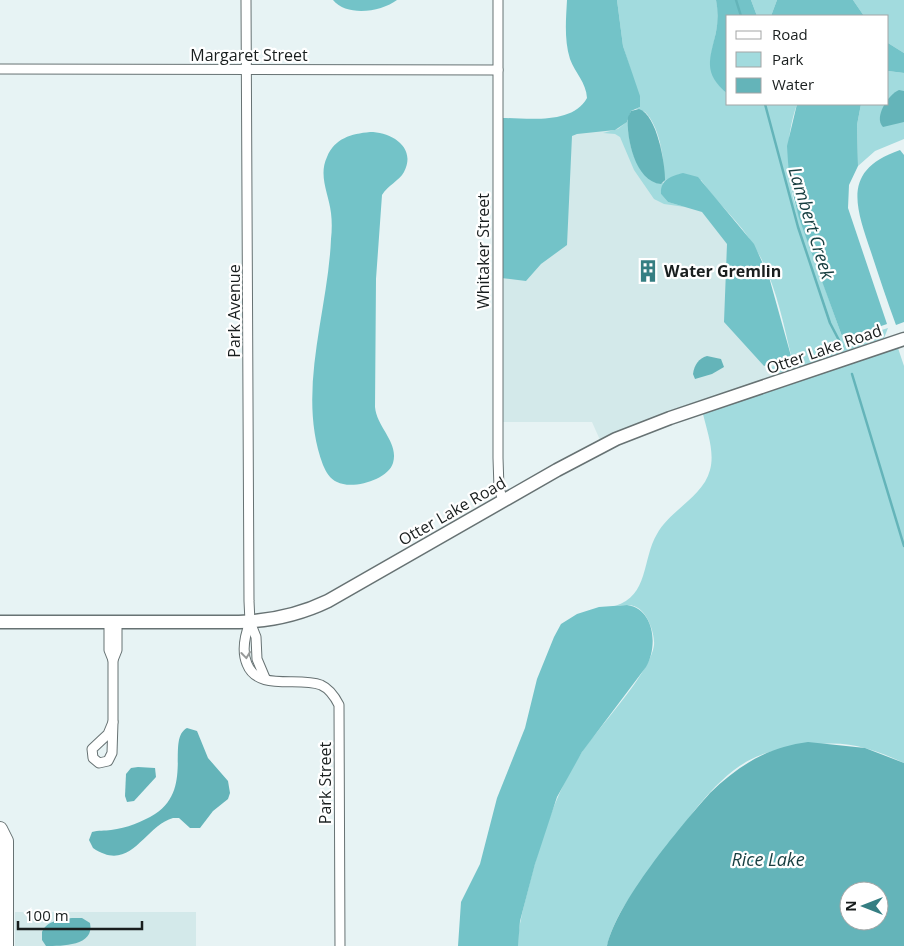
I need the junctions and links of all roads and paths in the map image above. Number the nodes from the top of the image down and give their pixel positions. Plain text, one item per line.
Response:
1 (246, 0) edge
2 (498, 0) edge
3 (0, 69) edge
4 (246, 70) junction
5 (498, 70) junction
6 (904, 339) edge
7 (503, 501) junction
8 (0, 622) edge
9 (113, 622) junction
10 (250, 622) junction
11 (113, 722) dead end
12 (0, 829) edge
13 (6, 946) edge
14 (340, 946) edge

1 - 4 street, Park Avenue
2 - 5 street, Whitaker Street
3 - 4 street, Margaret Street
4 - 5 street, Margaret Street
4 - 10 street, Park Avenue
5 - 7 street, Whitaker Street
6 - 7 street, Otter Lake Road
7 - 10 street, Otter Lake Road
8 - 9 street, Otter Lake Road
9 - 10 street, Otter Lake Road
9 - 11 street
10 - 14 street, Park Street
12 - 13 main road

